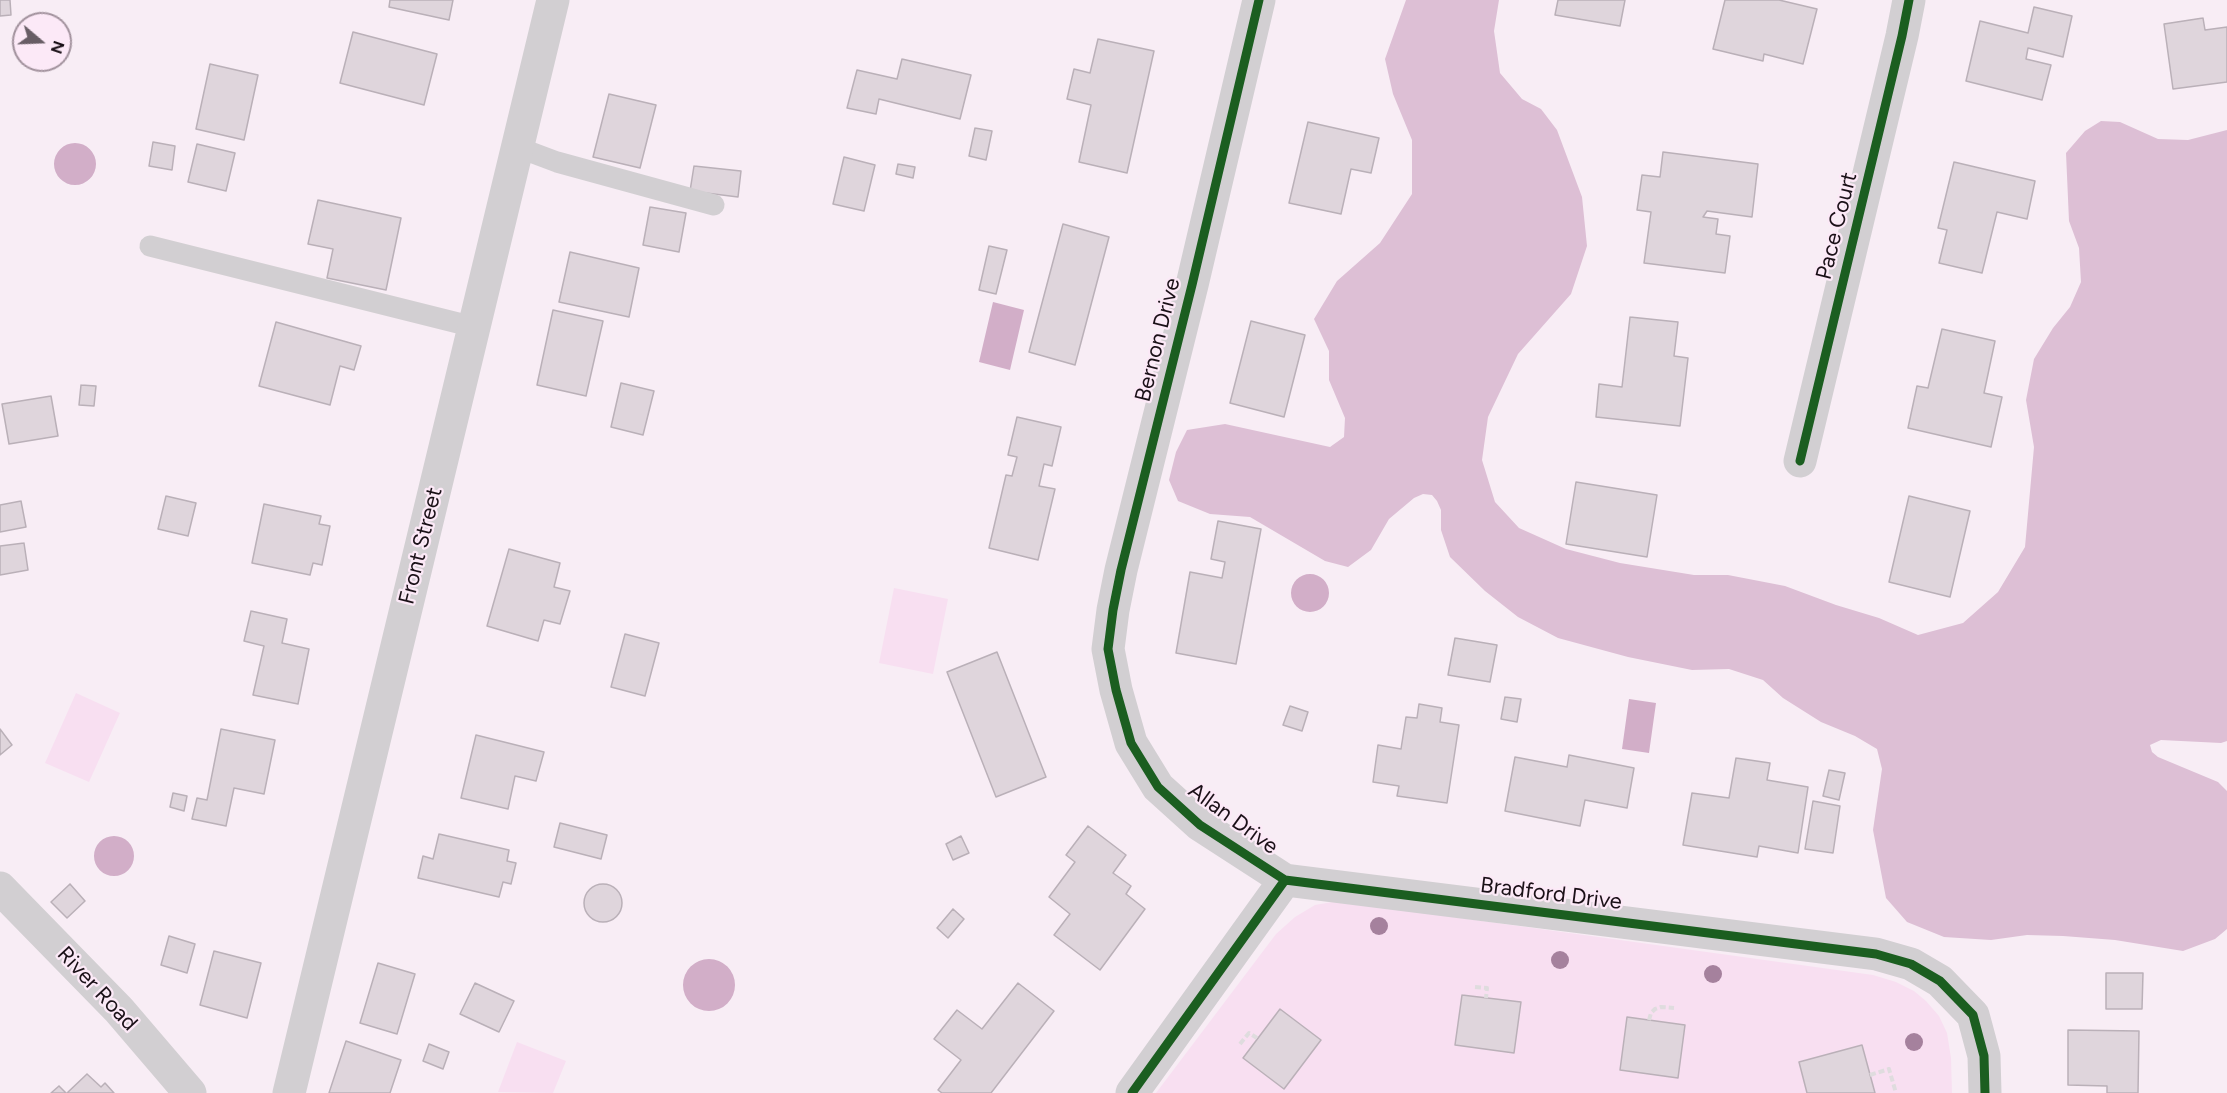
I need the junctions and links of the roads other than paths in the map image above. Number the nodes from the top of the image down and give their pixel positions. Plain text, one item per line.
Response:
1 (554, 0) edge
2 (1259, 0) edge
3 (1909, 0) edge
4 (518, 147) junction
5 (714, 205) dead end
6 (150, 246) dead end
7 (474, 327) junction
8 (1800, 461) dead end
9 (1116, 690) joint
10 (1285, 880) junction
11 (0, 888) edge
12 (190, 1093) edge
13 (289, 1093) edge
14 (1132, 1093) edge
15 (1985, 1093) edge

1 - 4 street, Front Street
2 - 9 street, Bernon Drive
3 - 8 street, Pace Court
4 - 5 lane
4 - 7 street, Front Street
6 - 7 lane
7 - 13 street, Front Street
9 - 10 street, Allan Drive
10 - 14 street
10 - 15 street, Bradford Drive
11 - 12 street, River Road

